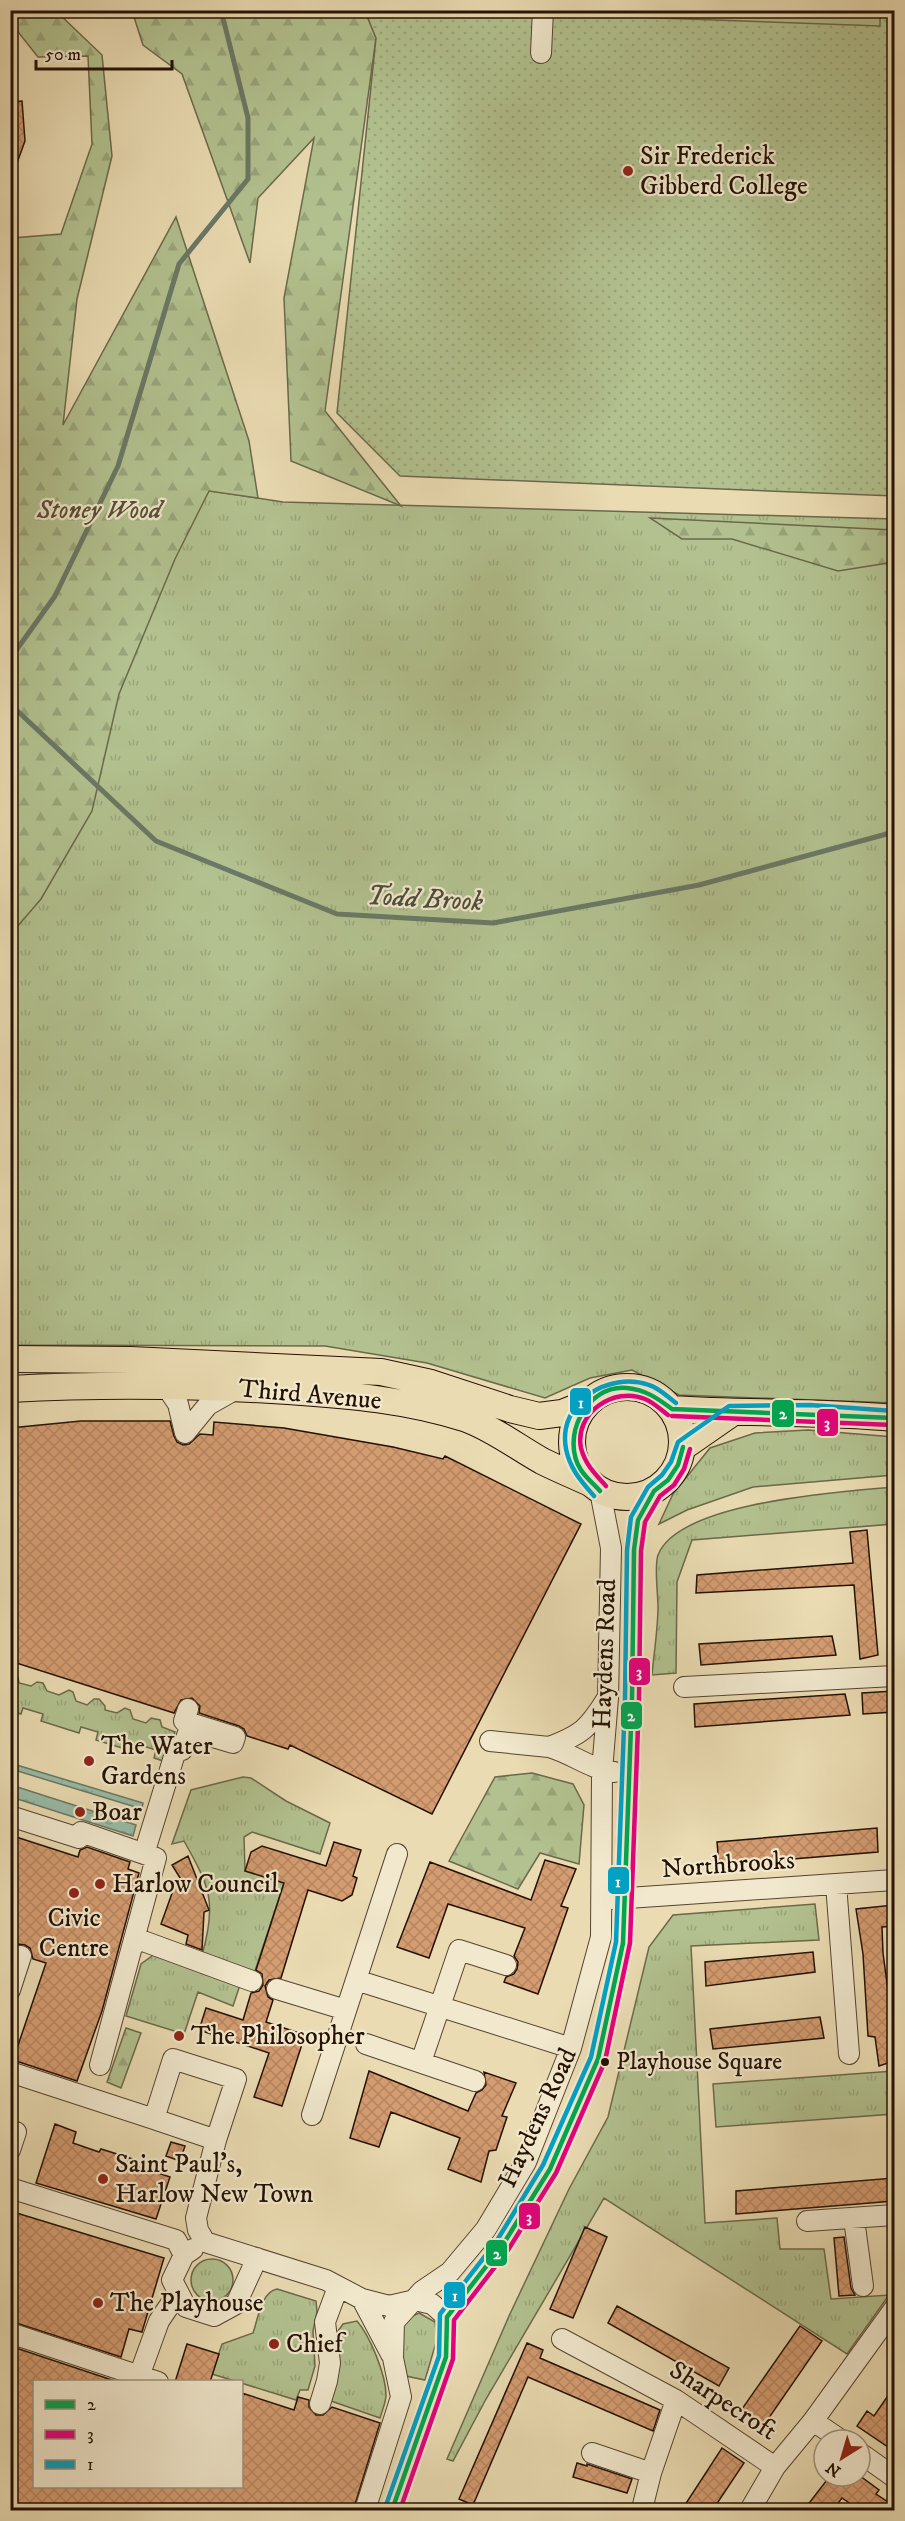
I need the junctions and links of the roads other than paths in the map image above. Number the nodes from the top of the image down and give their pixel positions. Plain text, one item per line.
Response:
1 (543, 10) edge
2 (541, 52) dead end
3 (10, 1359) edge
4 (166, 1386) junction
5 (238, 1388) junction
6 (10, 1389) edge
7 (587, 1403) junction
8 (672, 1409) junction
9 (732, 1413) junction
10 (894, 1418) edge
11 (683, 1447) junction
12 (596, 1487) junction
13 (654, 1491) junction
14 (894, 1676) edge
15 (684, 1687) dead end
16 (608, 1698) junction
17 (188, 1709) dead end
18 (490, 1741) dead end
19 (549, 1747) junction
20 (602, 1771) junction
21 (628, 1774) junction
22 (10, 1816) edge
23 (397, 1854) dead end
24 (150, 1856) junction
25 (894, 1880) edge
26 (836, 1884) junction
27 (602, 1899) junction
28 (625, 1900) junction
29 (135, 1938) junction
30 (21, 1956) dead end
31 (506, 1965) dead end
32 (356, 1980) junction
33 (252, 1981) dead end
34 (277, 1989) dead end
35 (10, 1990) edge
36 (440, 2006) junction
37 (346, 2010) junction
38 (366, 2044) dead end
39 (571, 2048) junction
40 (849, 2054) dead end
41 (421, 2062) junction
42 (99, 2065) dead end
43 (10, 2072) edge
44 (475, 2081) dead end
45 (312, 2115) dead end
46 (154, 2119) junction
47 (216, 2140) junction
48 (10, 2188) edge
49 (894, 2215) edge
50 (854, 2219) junction
51 (807, 2221) dead end
52 (205, 2242) junction
53 (184, 2255) junction
54 (256, 2258) junction
55 (863, 2286) dead end
56 (338, 2287) junction
57 (178, 2293) junction
58 (362, 2299) junction
59 (415, 2300) junction
60 (894, 2309) edge
61 (447, 2317) junction
62 (10, 2334) edge
63 (562, 2339) dead end
64 (393, 2358) junction
65 (142, 2368) dead end
66 (152, 2380) edge
67 (676, 2400) junction
68 (320, 2404) dead end
69 (813, 2421) junction
70 (823, 2428) edge
71 (592, 2453) dead end
72 (872, 2461) edge
73 (776, 2467) junction
74 (651, 2473) junction
75 (894, 2477) edge
76 (643, 2505) dead end
77 (365, 2511) edge
78 (392, 2511) edge
79 (750, 2511) edge

1 - 2 street
3 - 7 main road, Third Avenue
4 - 5 main road, Third Avenue
4 - 5 street
4 - 6 main road, Third Avenue
5 - 12 main road, Third Avenue
7 - 8 main road
7 - 12 main road
8 - 9 main road
8 - 11 main road
9 - 10 main road
9 - 11 main road
11 - 13 main road
12 - 13 main road
12 - 16 street, Haydens Road
13 - 21 street, Haydens Road
14 - 15 street
16 - 19 street
16 - 20 street, Haydens Road
17 - 24 street
18 - 19 street
19 - 20 street
20 - 21 street
20 - 27 street, Haydens Road
21 - 28 street, Haydens Road
22 - 24 street
23 - 32 street
24 - 29 street
25 - 26 street, Northbrooks
26 - 28 street, Northbrooks
26 - 40 street
27 - 28 street, Northbrooks
27 - 39 street, Haydens Road
28 - 61 street, Haydens Road
29 - 33 street
29 - 42 street
30 - 35 street
31 - 36 street
32 - 36 street
32 - 37 street
34 - 37 street
36 - 39 street
36 - 41 street
37 - 45 street
38 - 41 street
39 - 59 street, Haydens Road
41 - 44 street
43 - 46 street
46 - 47 street
46 - 47 street
47 - 52 street
48 - 53 street
49 - 50 street
50 - 51 street
50 - 55 street
52 - 53 street
52 - 54 street
53 - 57 street
54 - 56 street
54 - 57 street
56 - 58 street
56 - 68 street
57 - 65 street
58 - 59 street
58 - 64 street
59 - 61 street
59 - 64 street, Haydens Road
60 - 69 street, Sharpecroft
61 - 78 street
62 - 66 street
63 - 67 street, Sharpecroft
64 - 77 street, Haydens Road
67 - 73 street, Sharpecroft
67 - 74 street
69 - 70 street
69 - 73 street, Sharpecroft
71 - 74 street
72 - 75 street
73 - 79 street
74 - 76 street

